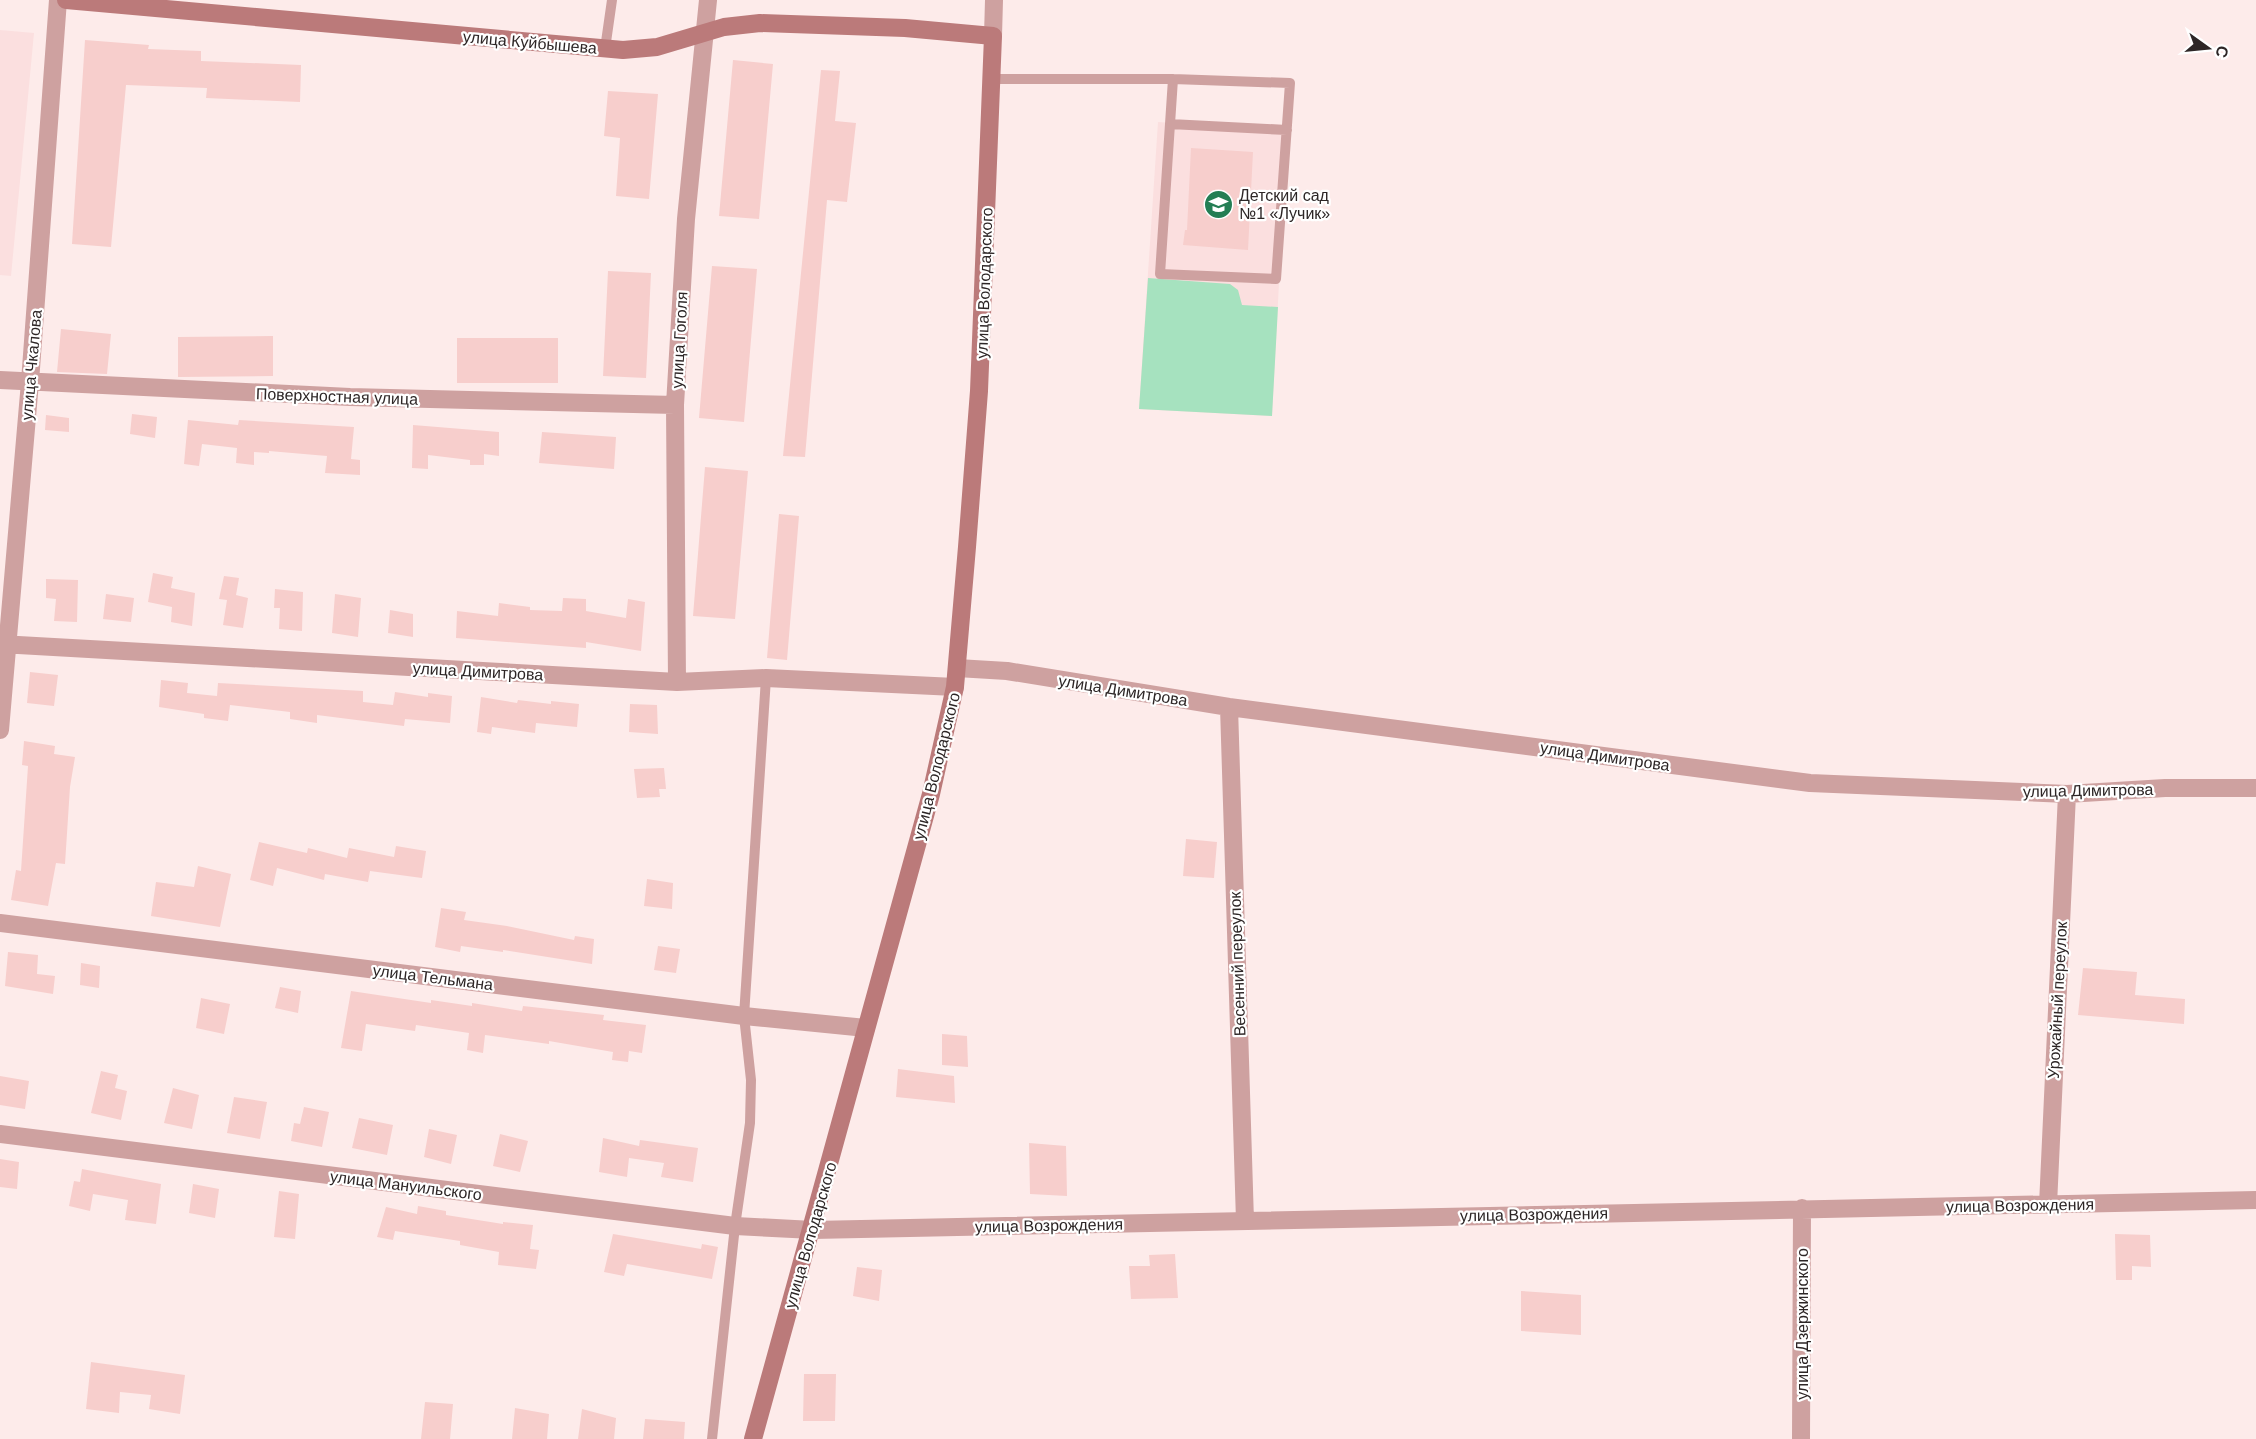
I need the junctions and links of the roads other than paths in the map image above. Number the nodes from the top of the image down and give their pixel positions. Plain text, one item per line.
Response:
1 (58, 0) edge
2 (66, 0) edge
3 (612, 0) edge
4 (708, 0) edge
5 (994, 0) edge
6 (704, 32) junction
7 (993, 36) junction
8 (605, 49) junction
9 (993, 79) junction
10 (1173, 79) junction
11 (1170, 124) junction
12 (1287, 130) junction
13 (0, 380) edge
14 (30, 382) junction
15 (675, 405) junction
16 (3, 645) edge
17 (957, 668) junction
18 (766, 678) junction
19 (677, 682) junction
20 (955, 687) junction
21 (1229, 707) junction
22 (0, 730) edge
23 (2256, 788) edge
24 (2067, 794) junction
25 (0, 923) edge
26 (744, 1016) junction
27 (866, 1028) junction
28 (0, 1134) edge
29 (2256, 1200) edge
30 (2048, 1205) junction
31 (1802, 1208) junction
32 (1245, 1221) junction
33 (735, 1226) junction
34 (813, 1230) junction
35 (712, 1439) edge
36 (753, 1439) edge
37 (1801, 1439) edge

1 - 14 street, улица Чкалова
2 - 8 street, улица Куйбышева
3 - 8 lane
4 - 6 street, улица Гоголя
5 - 7 street, улица Володарского
6 - 7 street, улица Куйбышева
6 - 8 street, улица Куйбышева
6 - 15 street, улица Гоголя
7 - 9 street, улица Володарского
9 - 10 lane
9 - 17 street, улица Володарского
10 - 11 lane
10 - 12 lane
11 - 12 lane
11 - 12 lane
13 - 14 street, Поверхностная улица
14 - 15 street, Поверхностная улица
14 - 16 street, улица Чкалова
15 - 19 street, улица Гоголя
16 - 19 street, улица Димитрова
16 - 22 street, улица Чкалова
17 - 20 street, улица Володарского
17 - 21 street, улица Димитрова
18 - 19 street, улица Димитрова
18 - 20 street, улица Димитрова
18 - 26 lane
20 - 27 street, улица Володарского
21 - 24 street, улица Димитрова
21 - 32 street, Весенний переулок
23 - 24 street, улица Димитрова
24 - 30 street, Урожайный переулок
25 - 26 street, улица Тельмана
26 - 27 street, улица Тельмана
26 - 33 lane
27 - 34 street, улица Володарского
28 - 33 street, улица Мануильского
29 - 30 street, улица Возрождения
30 - 31 street, улица Возрождения
31 - 32 street, улица Возрождения
31 - 37 street, улица Дзержинского
32 - 34 street, улица Возрождения
33 - 34 street, улица Мануильского
33 - 35 lane
34 - 36 street, улица Володарского

